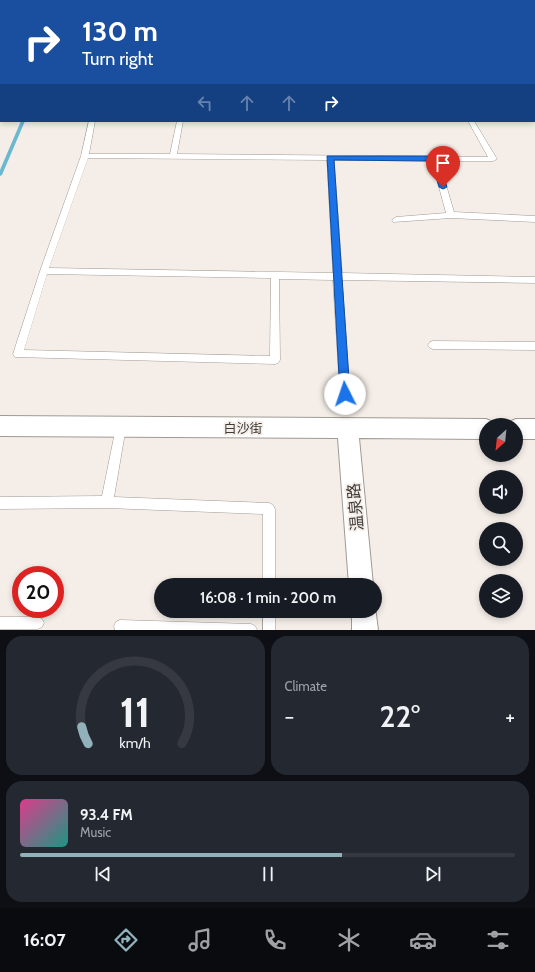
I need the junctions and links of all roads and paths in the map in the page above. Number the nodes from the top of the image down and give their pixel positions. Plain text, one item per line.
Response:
1 (92, 122) edge
2 (180, 122) edge
3 (472, 122) edge
4 (85, 156) junction
5 (173, 157) junction
6 (330, 158) junction
7 (435, 159) junction
8 (451, 215) junction
9 (535, 219) edge
10 (396, 220) dead end
11 (44, 271) junction
12 (275, 275) junction
13 (338, 276) junction
14 (535, 280) edge
15 (433, 345) dead end
16 (535, 346) edge
17 (345, 394) dead end
18 (0, 426) edge
19 (121, 427) junction
20 (348, 428) junction
21 (479, 429) edge
22 (523, 429) edge
23 (535, 430) edge
24 (108, 502) junction
25 (0, 503) edge
26 (269, 578) edge
27 (360, 578) edge
28 (269, 618) edge
29 (364, 618) edge
30 (0, 623) edge
31 (38, 624) dead end
32 (120, 626) dead end
33 (251, 630) edge
34 (269, 630) edge
35 (365, 630) edge

1 - 4 lane
2 - 5 lane
3 - 7 lane
4 - 5 lane
4 - 11 lane
5 - 6 lane
6 - 7 lane
6 - 13 lane
7 - 8 lane
8 - 9 lane
8 - 10 lane
11 - 12 lane
11 - 12 lane
12 - 13 lane
13 - 14 lane
13 - 17 lane
15 - 16 lane
18 - 19 street, 白沙街
19 - 20 street, 白沙街
19 - 24 lane
20 - 21 street, 白沙街
20 - 27 street, 温泉路
22 - 23 street
24 - 25 lane
24 - 26 lane
28 - 34 lane
29 - 35 street
30 - 31 lane
32 - 33 lane

